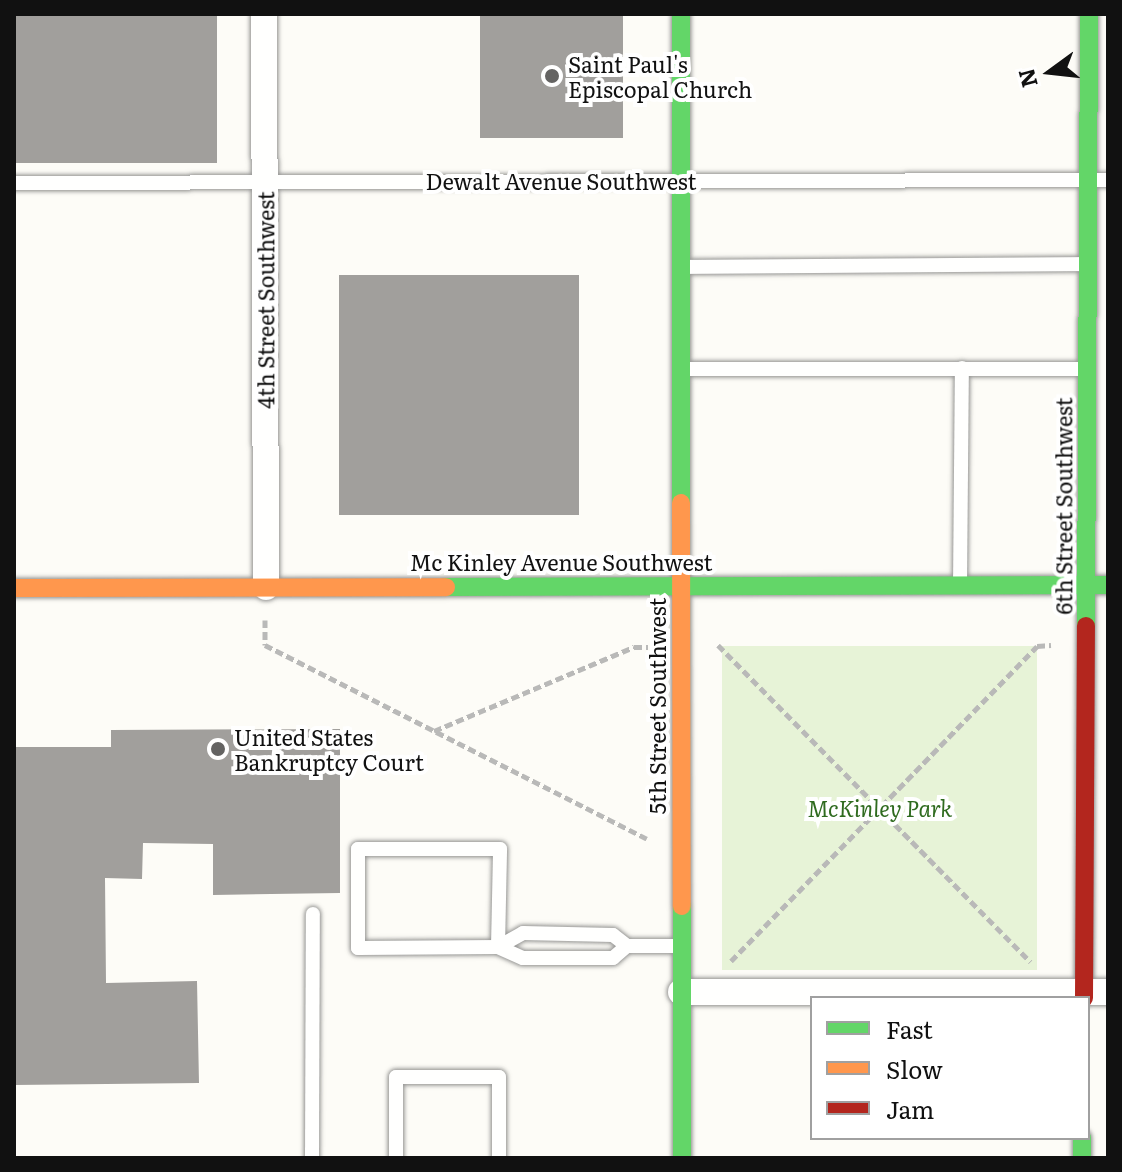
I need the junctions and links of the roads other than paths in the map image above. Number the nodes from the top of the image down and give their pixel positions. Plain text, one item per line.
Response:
1 (264, 14) edge
2 (681, 14) edge
3 (1089, 14) edge
4 (680, 180) junction
5 (1089, 180) junction
6 (1108, 180) edge
7 (14, 183) edge
8 (264, 183) junction
9 (1088, 264) junction
10 (680, 267) junction
11 (962, 368) junction
12 (681, 369) junction
13 (1088, 369) junction
14 (960, 585) junction
15 (1087, 585) junction
16 (1108, 585) edge
17 (681, 586) junction
18 (266, 587) junction
19 (14, 588) edge
20 (313, 914) dead end
21 (627, 946) junction
22 (681, 946) junction
23 (498, 947) junction
24 (681, 992) junction
25 (1092, 994) edge
26 (312, 1158) edge
27 (396, 1158) edge
28 (499, 1158) edge
29 (682, 1158) edge

1 - 8 street, 4th Street Southwest
2 - 4 street, 5th Street Southwest
3 - 5 street, 6th Street Southwest
4 - 5 lane, Dewalt Avenue Southwest
4 - 8 lane, Dewalt Avenue Southwest
4 - 10 street, 5th Street Southwest
5 - 6 lane, Dewalt Avenue Southwest
5 - 9 street, 6th Street Southwest
7 - 8 lane, Dewalt Avenue Southwest
8 - 18 street, 4th Street Southwest
9 - 10 lane
9 - 13 street, 6th Street Southwest
10 - 12 street, 5th Street Southwest
11 - 12 lane
11 - 13 lane
11 - 14 lane
12 - 17 street, 5th Street Southwest
13 - 15 street, 6th Street Southwest
14 - 15 street, Mc Kinley Avenue Southwest
14 - 17 street, Mc Kinley Avenue Southwest
15 - 16 street, Mc Kinley Avenue Southwest
15 - 25 street, 6th Street Southwest
17 - 18 street, Mc Kinley Avenue Southwest
17 - 22 street, 5th Street Southwest
18 - 19 street, Mc Kinley Avenue Southwest
20 - 26 lane
21 - 22 lane
21 - 23 lane
21 - 23 lane
22 - 24 street, 5th Street Southwest
23 - 23 lane
24 - 25 street
24 - 29 street, 5th Street Southwest
27 - 28 lane

